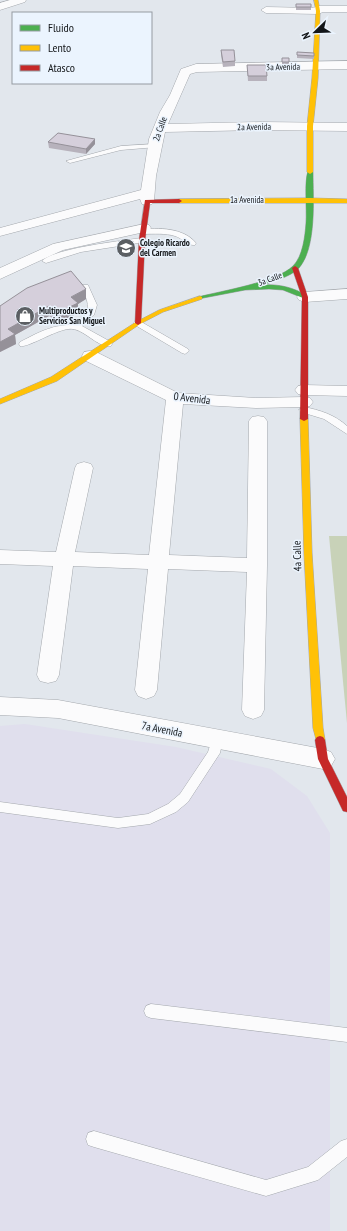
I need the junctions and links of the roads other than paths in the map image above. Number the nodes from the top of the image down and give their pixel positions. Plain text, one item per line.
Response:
1 (21, 0) edge
2 (0, 7) edge
3 (317, 7) edge
4 (266, 10) dead end
5 (347, 10) edge
6 (347, 65) edge
7 (196, 68) joint
8 (318, 74) junction
9 (310, 126) junction
10 (347, 127) edge
11 (160, 128) junction
12 (155, 146) junction
13 (70, 161) dead end
14 (147, 197) junction
15 (310, 200) junction
16 (347, 201) edge
17 (0, 232) edge
18 (143, 233) junction
19 (192, 243) dead end
20 (46, 261) dead end
21 (295, 268) junction
22 (0, 274) edge
23 (85, 287) edge
24 (245, 288) junction
25 (347, 294) edge
26 (304, 297) junction
27 (138, 323) junction
28 (76, 326) junction
29 (23, 344) dead end
30 (108, 344) junction
31 (185, 350) dead end
32 (90, 356) junction
33 (347, 391) edge
34 (175, 398) junction
35 (304, 400) junction
36 (0, 402) edge
37 (258, 421) dead end
38 (347, 431) edge
39 (84, 468) dead end
40 (0, 557) edge
41 (64, 559) junction
42 (158, 560) junction
43 (258, 565) junction
44 (48, 675) dead end
45 (146, 690) dead end
46 (0, 706) edge
47 (253, 710) dead end
48 (217, 739) junction
49 (323, 759) junction
50 (0, 807) edge
51 (347, 808) edge
52 (151, 1011) dead end
53 (347, 1035) edge
54 (94, 1139) dead end
55 (347, 1147) edge

1 - 2 street
3 - 4 street
3 - 5 street
3 - 8 main road, 3a Calle
6 - 8 street, 3a Avenida
7 - 8 street, 3a Avenida
7 - 11 street, 2a Calle
8 - 9 main road, 3a Calle
9 - 10 street, 2a Avenida
9 - 11 street, 2a Avenida
9 - 15 main road, 3a Calle
11 - 12 street, 2a Calle
12 - 13 lane
12 - 14 street, 2a Calle
14 - 15 main road, 1a Avenida
14 - 17 street
14 - 18 main road
15 - 16 main road, 1a Avenida
15 - 21 main road, 3a Calle
18 - 19 lane
18 - 20 lane
18 - 22 street
18 - 27 main road
21 - 24 main road, 3a Calle
21 - 26 main road, 4a Calle
23 - 28 lane
24 - 26 main road
24 - 27 main road, 3a Calle
25 - 26 street
26 - 35 main road, 4a Calle
27 - 30 main road, 3a Calle
27 - 31 lane
28 - 29 lane
28 - 30 lane
30 - 32 main road, 3a Calle
32 - 34 street, 0 Avenida
32 - 36 main road, 3a Calle
33 - 35 street, 0 Avenida
34 - 35 street, 0 Avenida
34 - 42 street
35 - 38 lane
35 - 49 main road, 4a Calle
37 - 43 street
39 - 41 street
40 - 41 street
41 - 42 street
41 - 44 street
42 - 43 street
42 - 45 street
43 - 47 street
46 - 48 street, 7a Avenida
48 - 49 street, 7a Avenida
48 - 50 lane
49 - 51 main road, 4a Calle
52 - 53 lane
54 - 55 lane

